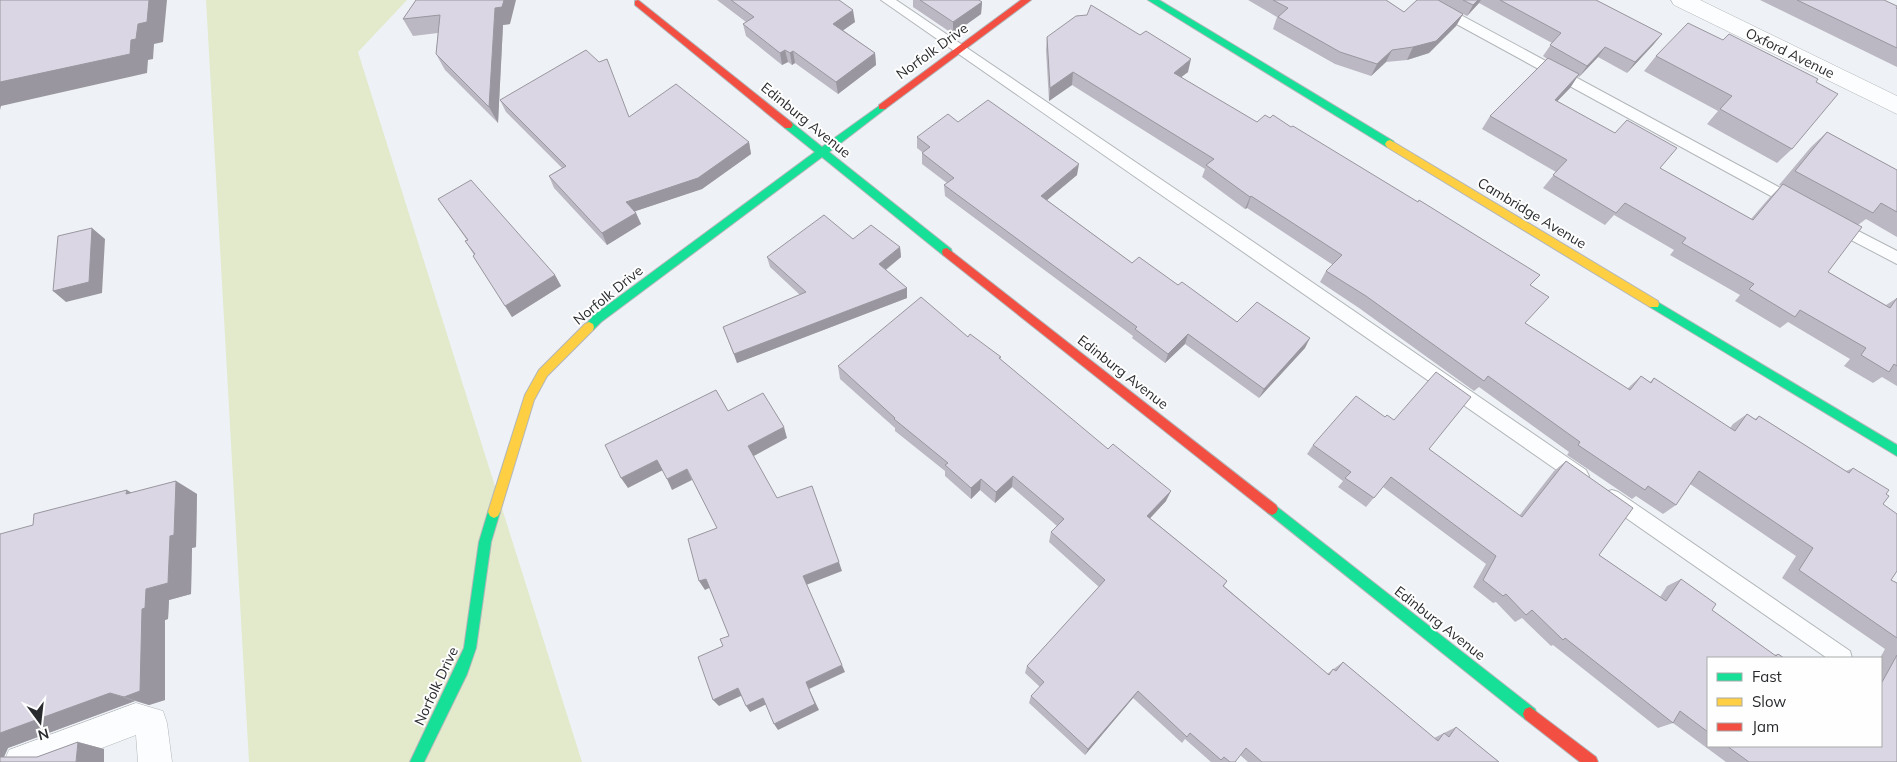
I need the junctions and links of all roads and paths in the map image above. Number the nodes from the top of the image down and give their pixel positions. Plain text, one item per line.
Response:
1 (887, 0) edge
2 (1026, 0) edge
3 (1152, 0) edge
4 (1424, 0) edge
5 (1682, 0) edge
6 (638, 3) dead end
7 (959, 50) junction
8 (1897, 106) edge
9 (821, 152) junction
10 (1810, 211) edge
11 (1827, 220) edge
12 (1897, 258) edge
13 (1897, 451) edge
14 (1842, 657) edge
15 (21, 762) edge
16 (155, 762) edge
17 (417, 762) edge
18 (1591, 762) edge

1 - 7 lane
2 - 7 street, Norfolk Drive
3 - 13 street, Cambridge Avenue
4 - 10 lane
5 - 8 street, Oxford Avenue
6 - 9 street, Edinburg Avenue
7 - 9 street, Norfolk Drive
7 - 14 lane
9 - 17 street, Norfolk Drive
9 - 18 street, Edinburg Avenue
11 - 12 lane
15 - 16 street

